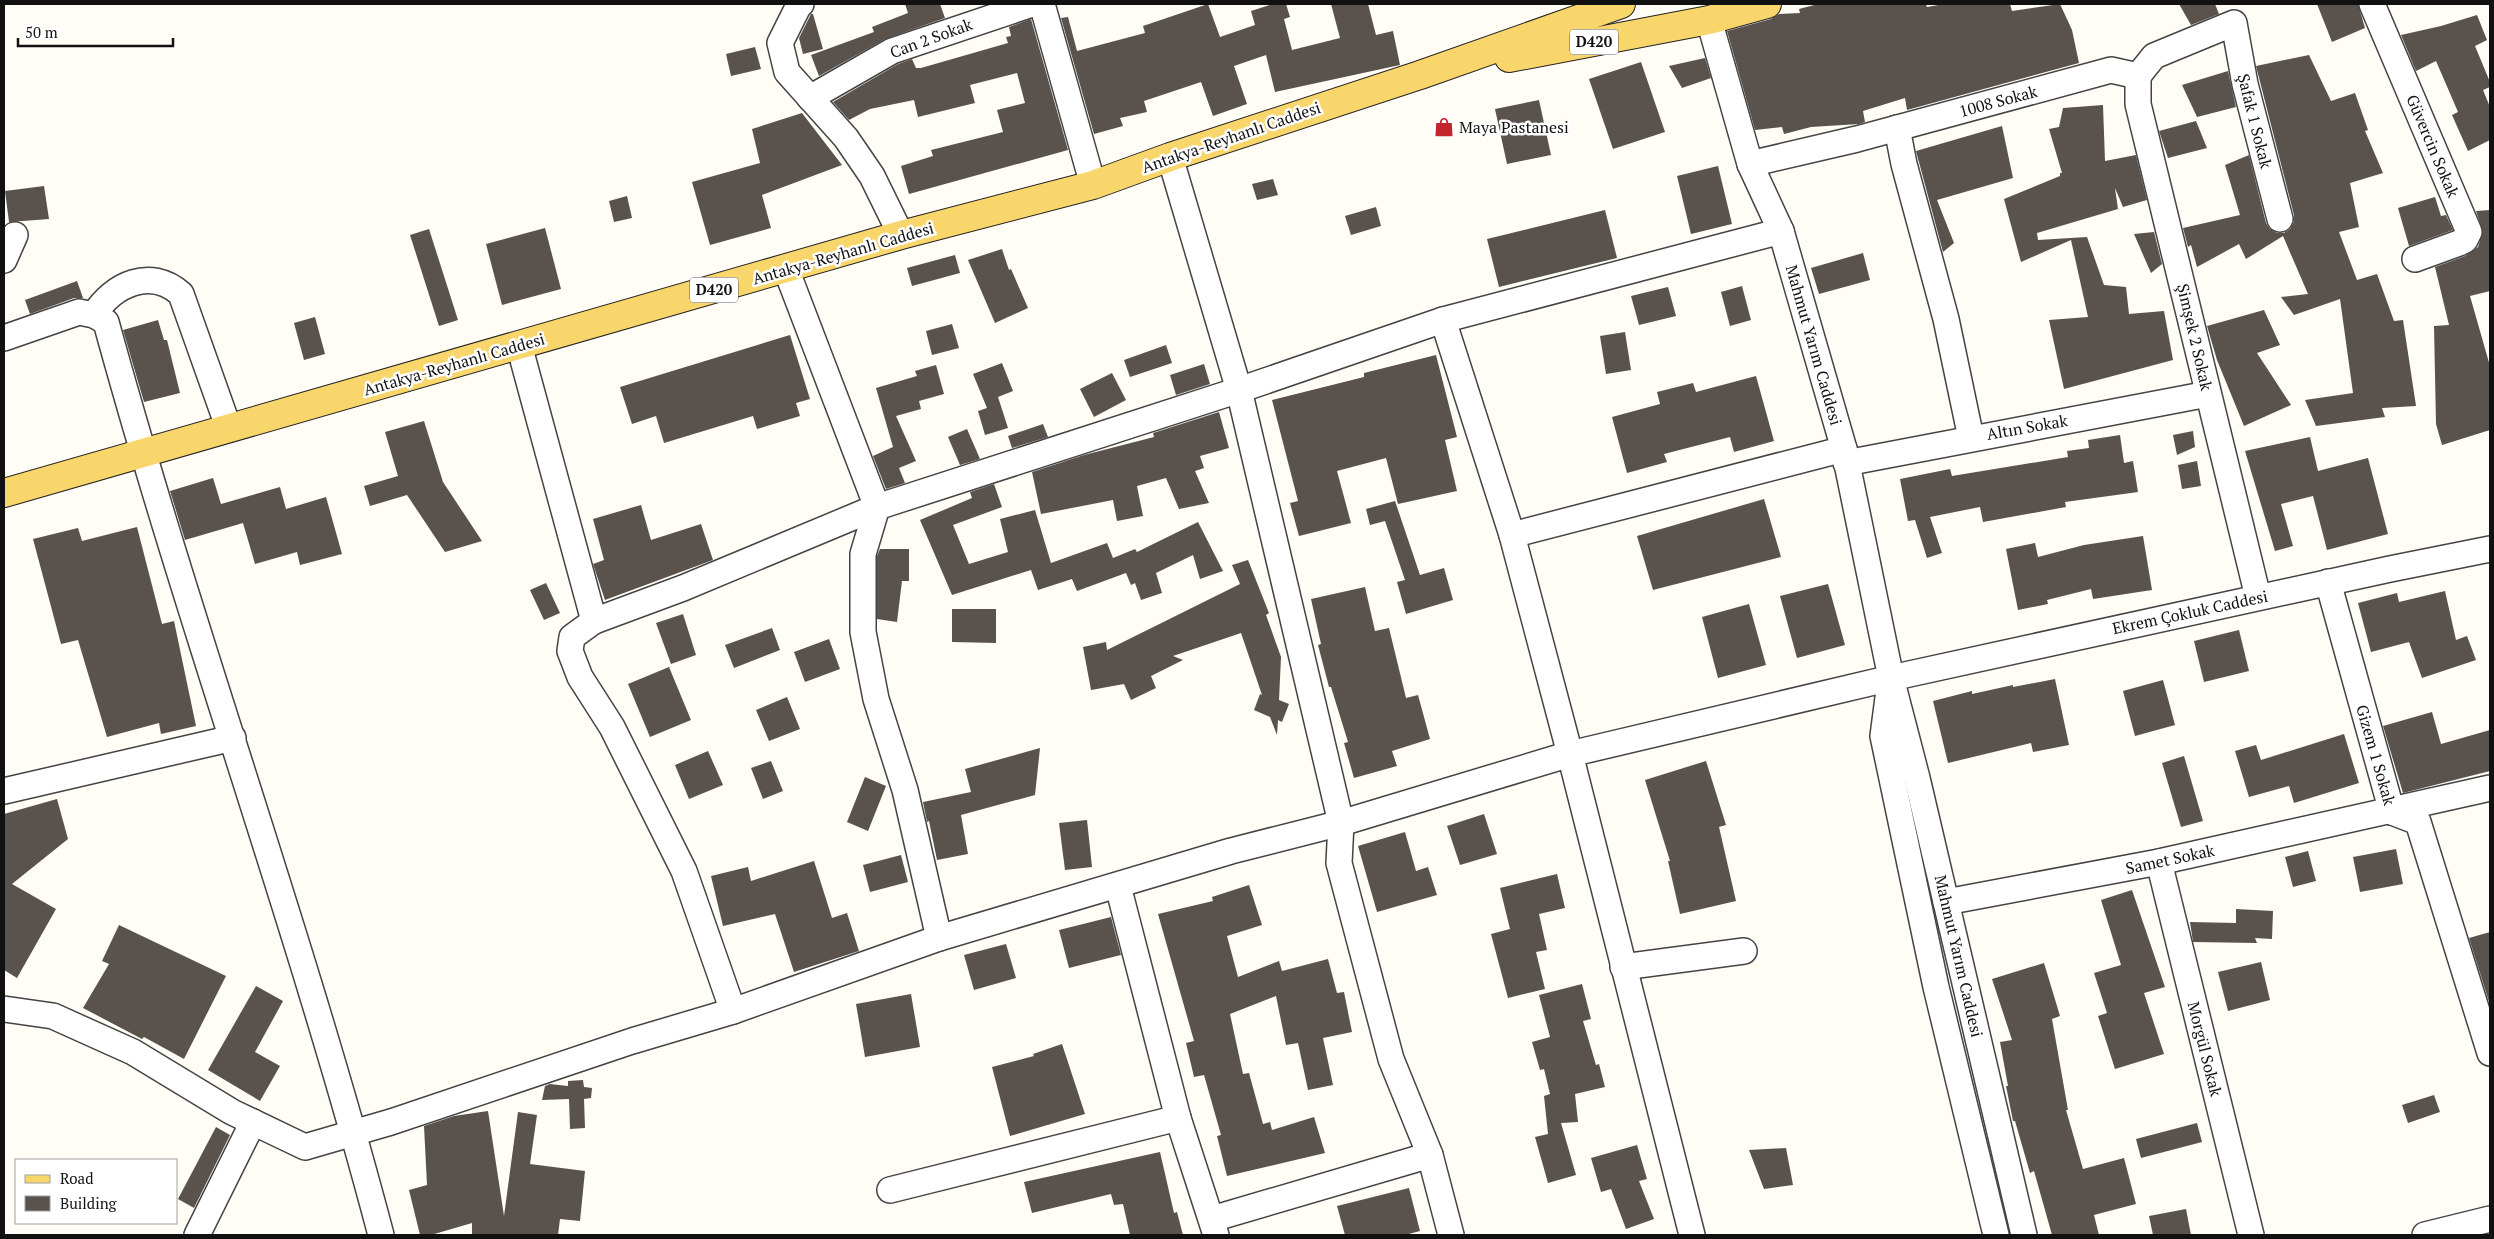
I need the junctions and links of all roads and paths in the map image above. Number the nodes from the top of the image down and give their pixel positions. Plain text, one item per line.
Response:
1 (802, 4) edge
2 (1032, 4) edge
3 (1042, 4) edge
4 (1621, 4) edge
5 (1767, 4) edge
6 (2372, 4) edge
7 (1709, 20) junction
8 (1420, 75) junction
9 (2138, 76) junction
10 (810, 98) junction
11 (1897, 128) junction
12 (1170, 156) junction
13 (1750, 164) junction
14 (1094, 184) junction
15 (2280, 218) dead end
16 (1781, 231) junction
17 (15, 235) dead end
18 (901, 236) junction
19 (2415, 259) dead end
20 (4, 260) edge
21 (786, 269) junction
22 (94, 315) junction
23 (1443, 320) junction
24 (4, 338) edge
25 (519, 345) junction
26 (1239, 390) junction
27 (2208, 394) junction
28 (229, 429) junction
29 (1971, 438) junction
30 (142, 454) junction
31 (1845, 456) junction
32 (4, 492) edge
33 (877, 507) junction
34 (1512, 535) junction
35 (2490, 549) edge
36 (2328, 582) junction
37 (2258, 597) junction
38 (594, 621) junction
39 (1891, 678) junction
40 (233, 738) junction
41 (1570, 754) junction
42 (2490, 788) edge
43 (4, 791) edge
44 (2392, 812) junction
45 (1341, 823) junction
46 (2159, 862) junction
47 (1118, 886) junction
48 (1946, 902) junction
49 (939, 938) junction
50 (1744, 951) dead end
51 (1623, 967) junction
52 (4, 1008) edge
53 (733, 1011) junction
54 (2490, 1053) edge
55 (1178, 1118) junction
56 (253, 1122) junction
57 (354, 1132) junction
58 (1430, 1155) junction
59 (890, 1190) dead end
60 (2490, 1220) edge
61 (1214, 1227) edge
62 (197, 1235) edge
63 (382, 1235) edge
64 (1452, 1235) edge
65 (1692, 1235) edge
66 (1996, 1235) edge
67 (2024, 1235) edge
68 (2251, 1235) edge
69 (2424, 1235) edge

1 - 10 street
2 - 10 street, Can 2 Sokak
3 - 14 street
4 - 8 main road, Antakya-Reyhanlı Caddesi / D420
5 - 7 main road, Antakya-Reyhanlı Caddesi / D420
6 - 19 street, Güvercin Sokak
7 - 8 main road, Antakya-Reyhanlı Caddesi / D420
7 - 13 street, Mahmut Yarım Caddesi
8 - 12 main road, Antakya-Reyhanlı Caddesi / D420
9 - 11 street, 1008 Sokak
9 - 15 street, Şafak 1 Sokak
9 - 27 street, Şimşek 2 Sokak
10 - 18 street
11 - 13 street, 1008 Sokak
11 - 29 street
12 - 14 main road, Antakya-Reyhanlı Caddesi / D420
12 - 26 street
13 - 16 street, Mahmut Yarım Caddesi
14 - 18 main road, Antakya-Reyhanlı Caddesi / D420
16 - 23 street
16 - 31 street, Mahmut Yarım Caddesi
17 - 20 street
18 - 21 main road, Antakya-Reyhanlı Caddesi / D420
21 - 25 main road, Antakya-Reyhanlı Caddesi / D420
21 - 33 street
22 - 24 street
22 - 28 street
22 - 30 street
23 - 26 street
23 - 34 street
25 - 28 main road, Antakya-Reyhanlı Caddesi / D420
25 - 38 street
26 - 33 street
26 - 45 street
27 - 29 street, Altın Sokak
27 - 37 street, Şimşek 2 Sokak
28 - 30 main road, Antakya-Reyhanlı Caddesi / D420
29 - 31 street, Altın Sokak
30 - 32 main road, Antakya-Reyhanlı Caddesi / D420
30 - 40 street
31 - 34 street, Altın Sokak
31 - 39 street, Mahmut Yarım Caddesi
33 - 38 street
33 - 49 street
34 - 41 street
35 - 36 street, Ekrem Çokluk Caddesi
36 - 37 street, Ekrem Çokluk Caddesi
36 - 44 street, Gizem 1 Sokak
37 - 39 street, Ekrem Çokluk Caddesi
38 - 53 street
39 - 41 street, Ekrem Çokluk Caddesi
39 - 48 street, Mahmut Yarım Caddesi
39 - 66 street, Mahmut Yarım Caddesi
40 - 43 street
40 - 57 street
41 - 45 street, Ekrem Çokluk Caddesi
41 - 51 street
42 - 44 street, Samet Sokak
44 - 46 street, Samet Sokak
44 - 54 street, Gizem 1 Sokak
45 - 47 street, Ekrem Çokluk Caddesi
45 - 58 street
46 - 48 street, Samet Sokak
46 - 68 street, Morgül Sokak
47 - 49 street, Ekrem Çokluk Caddesi
47 - 55 street
48 - 67 street, Mahmut Yarım Caddesi
49 - 53 street, Ekrem Çokluk Caddesi
50 - 51 street
51 - 65 street
52 - 56 street, Ekrem Çokluk Caddesi
53 - 57 street, Ekrem Çokluk Caddesi
55 - 59 street
55 - 61 street
56 - 57 street, Ekrem Çokluk Caddesi
56 - 62 street
57 - 63 street
58 - 61 street
58 - 64 street
60 - 69 street

